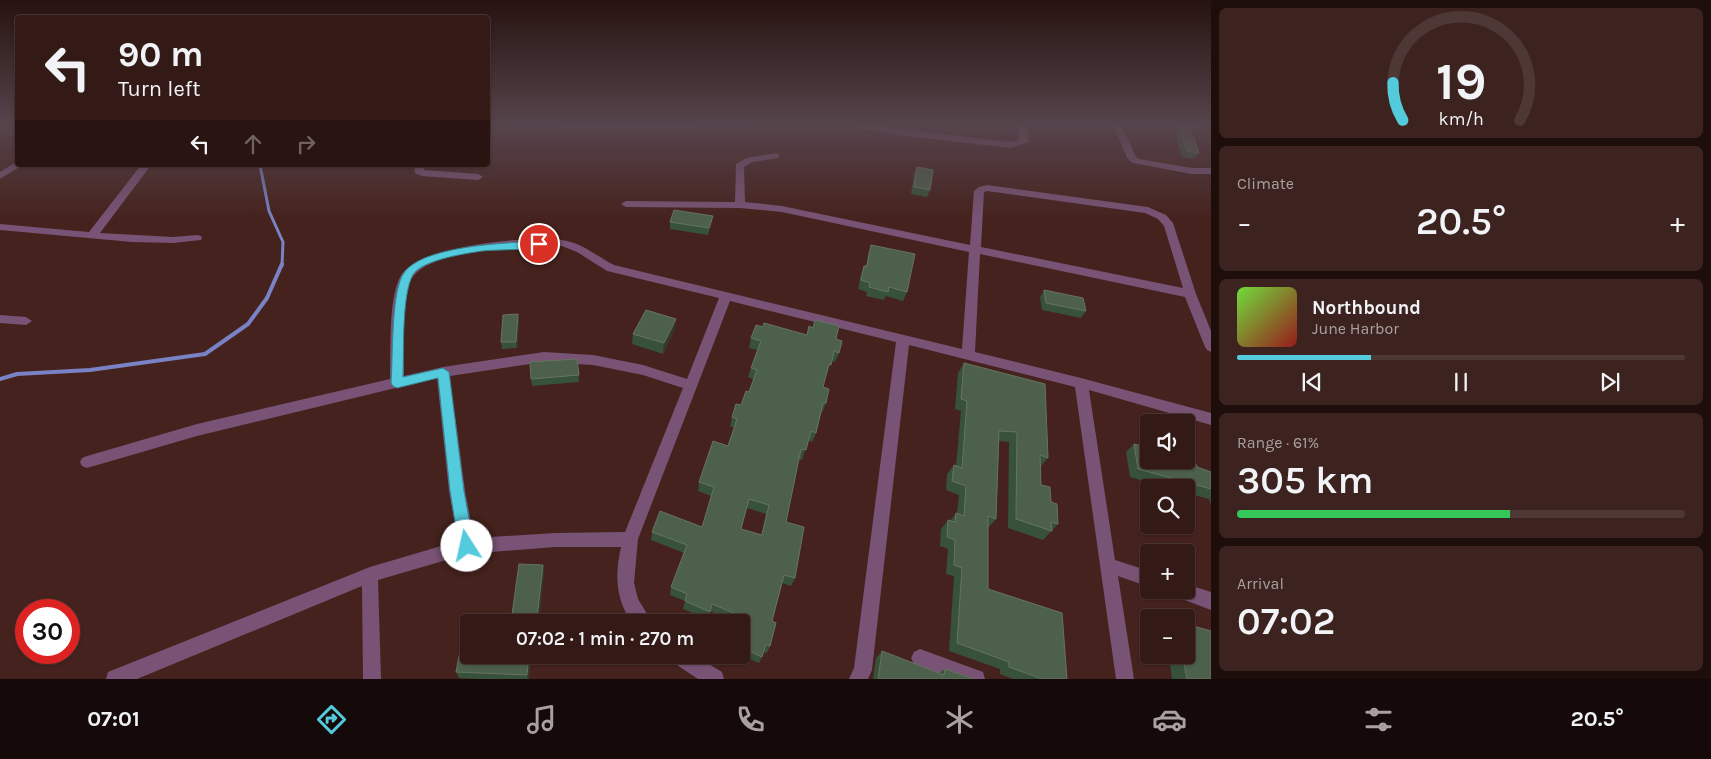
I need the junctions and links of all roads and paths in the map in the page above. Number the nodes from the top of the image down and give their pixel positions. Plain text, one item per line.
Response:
1 (776, 156) dead end
2 (1131, 156) edge
3 (15, 166) edge
4 (144, 167) edge
5 (419, 167) edge
6 (1211, 172) edge
7 (0, 176) edge
8 (478, 177) dead end
9 (626, 204) dead end
10 (740, 205) junction
11 (0, 227) edge
12 (93, 234) junction
13 (197, 238) dead end
14 (976, 250) junction
15 (1190, 294) junction
16 (726, 296) junction
17 (0, 319) edge
18 (26, 321) dead end
19 (903, 339) junction
20 (1211, 347) edge
21 (968, 355) junction
22 (443, 372) junction
23 (397, 383) junction
24 (1081, 383) junction
25 (690, 385) junction
26 (1211, 419) edge
27 (87, 462) dead end
28 (630, 539) junction
29 (467, 546) junction
30 (1108, 565) junction
31 (370, 575) junction
32 (1140, 576) edge
33 (1195, 595) edge
34 (1211, 601) edge
35 (636, 614) edge
36 (920, 658) dead end
37 (691, 664) edge
38 (115, 679) edge
39 (372, 679) edge
40 (715, 679) edge
41 (858, 679) edge
42 (976, 679) edge
43 (1125, 679) edge

1 - 10 street
2 - 6 street
3 - 7 street
4 - 12 street
5 - 8 street
9 - 10 street
10 - 14 street
11 - 12 street
12 - 13 street
14 - 15 street
14 - 15 street
14 - 21 street
15 - 20 street
16 - 19 street
16 - 23 street
16 - 25 street
17 - 18 street
19 - 21 street
19 - 41 street
21 - 24 street
22 - 23 street
22 - 25 street
22 - 29 street
23 - 27 street
24 - 26 street
24 - 30 street
25 - 28 street
28 - 29 street
28 - 35 street
29 - 31 street
30 - 32 street
30 - 43 street
31 - 38 street
31 - 39 street
33 - 34 street
36 - 42 street
37 - 40 street

